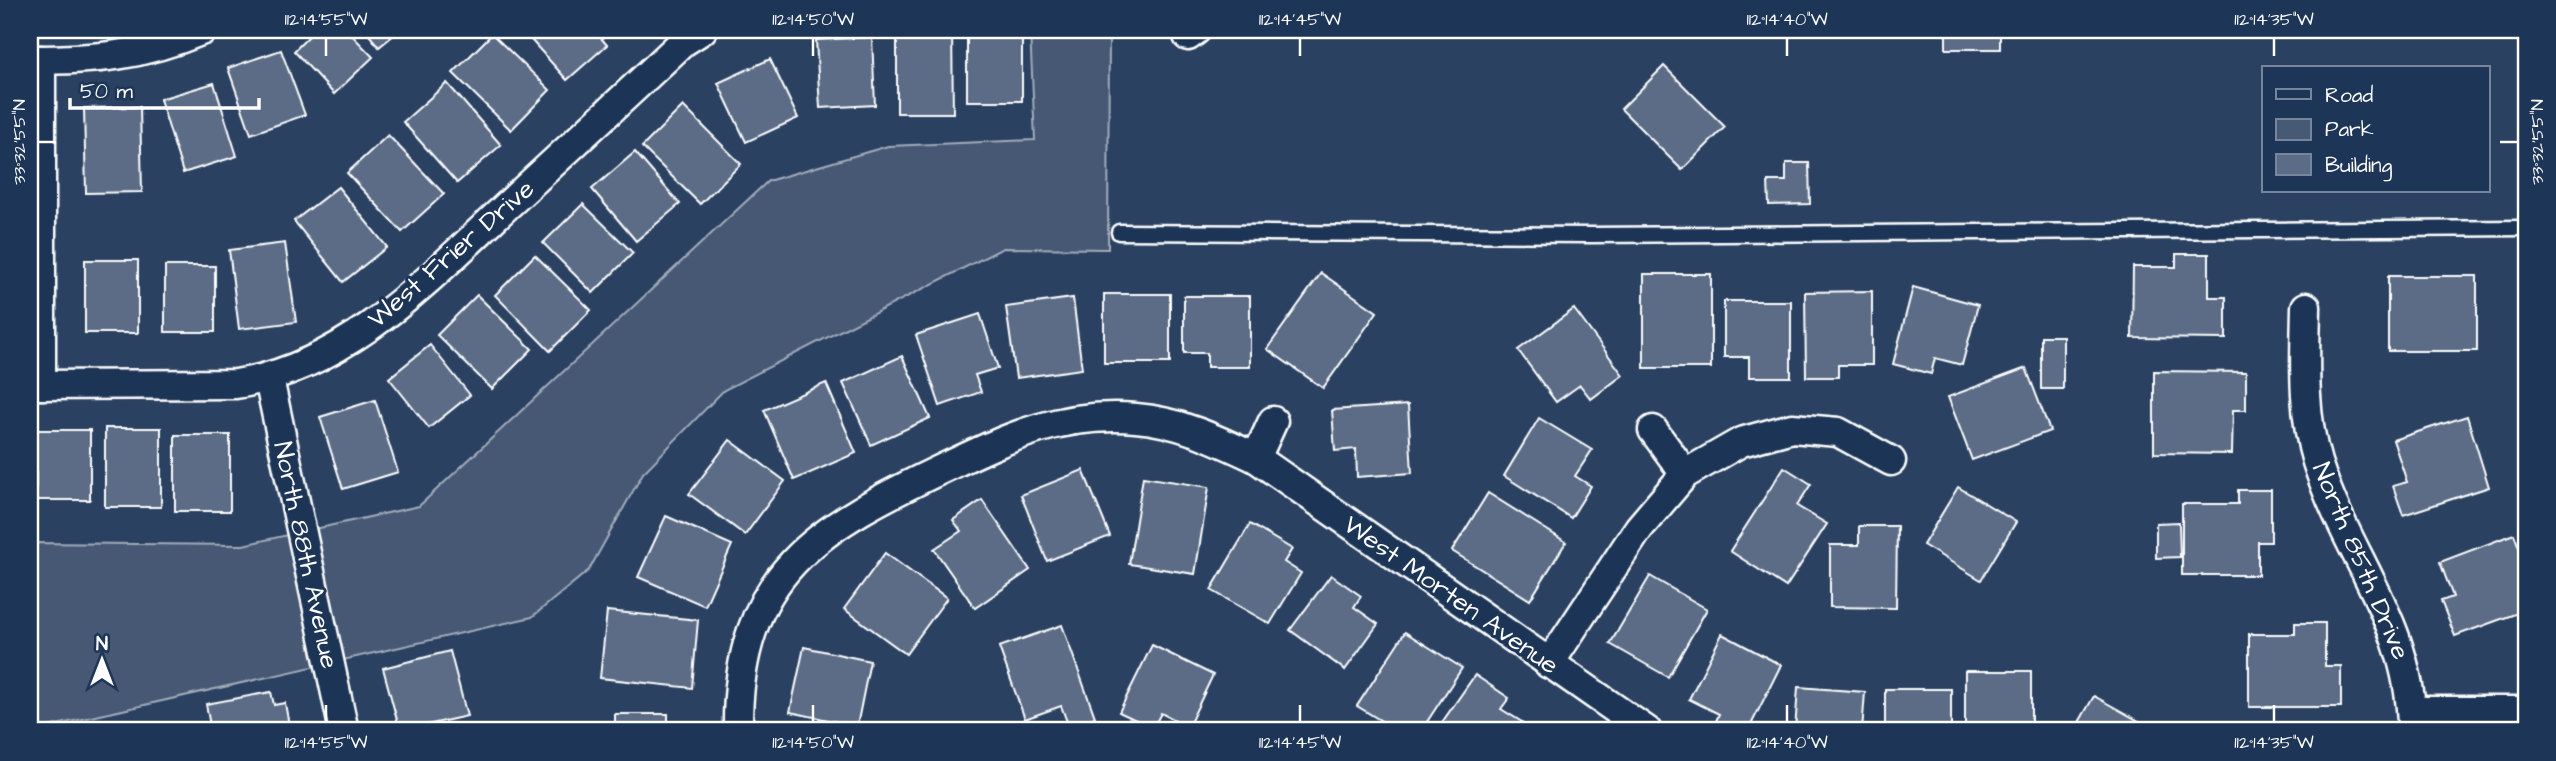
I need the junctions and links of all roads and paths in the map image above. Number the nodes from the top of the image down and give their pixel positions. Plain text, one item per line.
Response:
1 (203, 30) edge
2 (702, 30) edge
3 (35, 60) edge
4 (2526, 228) edge
5 (1119, 232) dead end
6 (2306, 307) dead end
7 (270, 379) junction
8 (35, 385) edge
9 (1273, 421) dead end
10 (1653, 430) dead end
11 (1256, 458) junction
12 (1891, 461) dead end
13 (1685, 474) junction
14 (1549, 664) junction
15 (2526, 711) edge
16 (2412, 721) edge
17 (344, 731) edge
18 (738, 731) edge
19 (1647, 731) edge

1 - 3 street
2 - 7 street, West Frier Drive
3 - 8 street
4 - 5 lane
6 - 16 street, North 85th Drive
7 - 8 street, West Frier Drive
7 - 17 street, North 88th Avenue
9 - 11 street
10 - 13 street
11 - 14 street, West Morten Avenue
11 - 18 street, West Morten Avenue
12 - 13 street
13 - 14 street
14 - 19 street, West Morten Avenue
15 - 16 street

